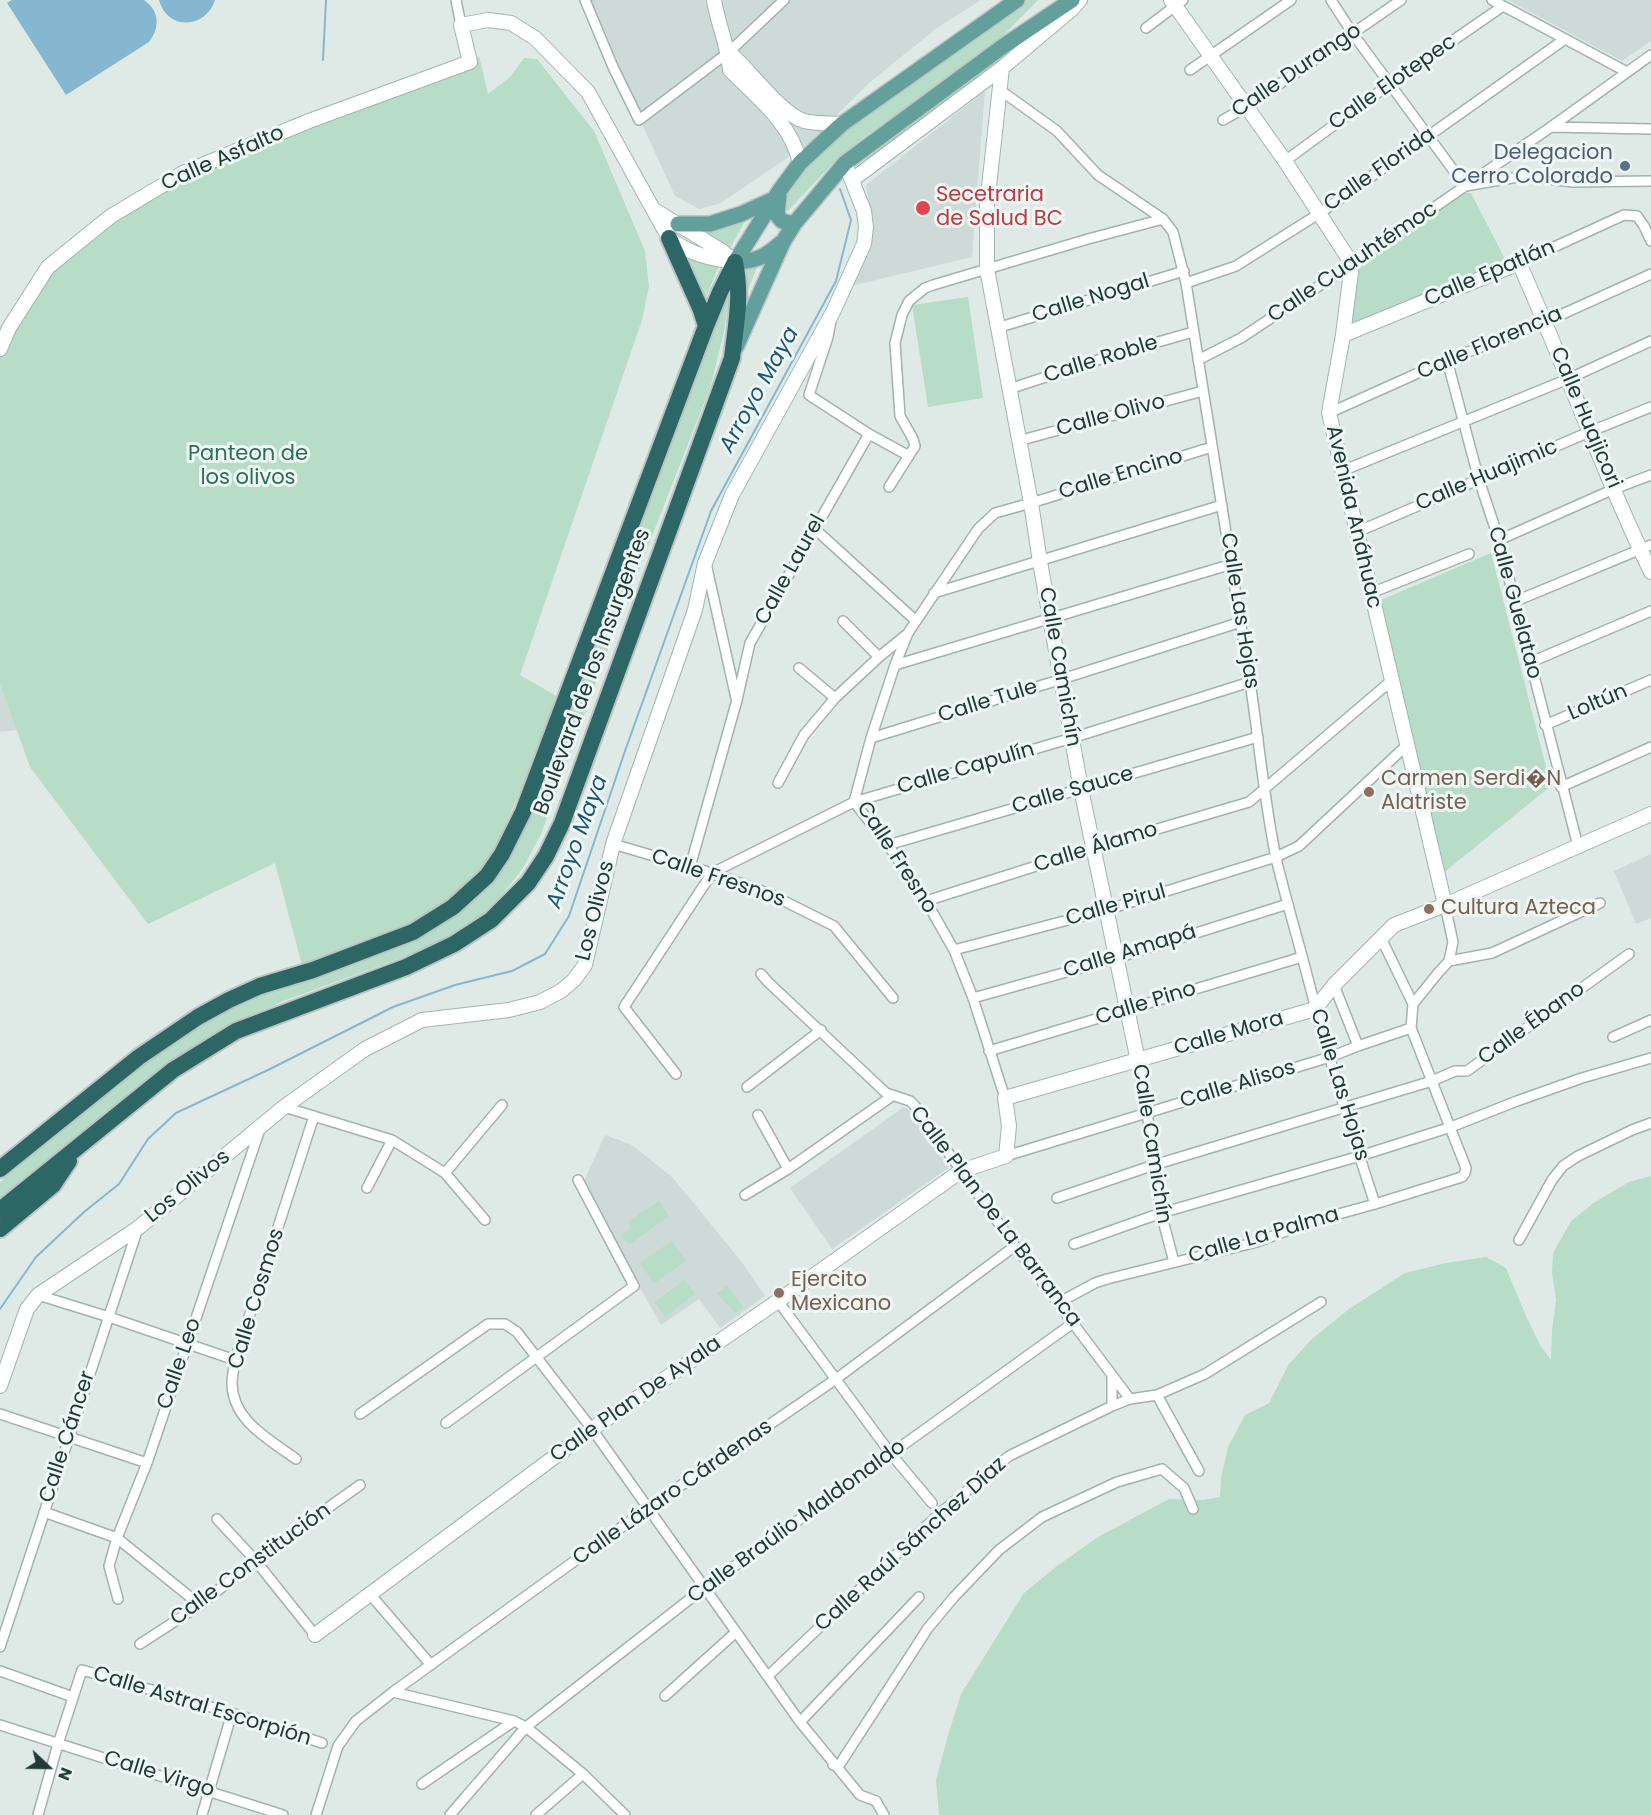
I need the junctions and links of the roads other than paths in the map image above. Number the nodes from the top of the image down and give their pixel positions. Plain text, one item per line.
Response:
1 (456, 0) edge
2 (585, 0) edge
3 (714, 0) edge
4 (784, 0) edge
5 (1072, 0) edge
6 (1080, 0) edge
7 (1291, 0) edge
8 (1331, 0) edge
9 (1401, 0) edge
10 (1492, 0) edge
11 (1013, 2) edge
12 (1176, 2) edge
13 (1503, 6) junction
14 (461, 25) junction
15 (1146, 28) dead end
16 (1353, 34) junction
17 (1565, 39) junction
18 (729, 52) junction
19 (1651, 55) edge
20 (1210, 57) junction
21 (1002, 68) junction
22 (1190, 70) dead end
23 (1627, 72) junction
24 (1390, 84) junction
25 (1000, 90) junction
26 (1246, 107) junction
27 (1223, 120) dead end
28 (842, 123) junction
29 (1551, 127) junction
30 (1651, 129) edge
31 (1427, 137) junction
32 (1285, 160) junction
33 (800, 163) junction
34 (845, 163) junction
35 (852, 180) junction
36 (1651, 181) edge
37 (1465, 186) junction
38 (777, 194) junction
39 (1320, 213) junction
40 (1163, 219) junction
41 (794, 224) junction
42 (674, 231) junction
43 (1651, 241) edge
44 (783, 242) junction
45 (735, 262) junction
46 (1519, 263) junction
47 (1352, 264) junction
48 (987, 269) junction
49 (1184, 271) junction
50 (1651, 274) edge
51 (1186, 283) junction
52 (833, 312) junction
53 (1545, 322) junction
54 (706, 326) junction
55 (997, 328) junction
56 (1193, 332) junction
57 (1343, 335) junction
58 (1651, 340) edge
59 (0, 349) edge
60 (732, 358) junction
61 (1198, 360) junction
62 (1447, 360) junction
63 (1568, 379) junction
64 (1009, 389) junction
65 (1203, 391) junction
66 (1651, 407) edge
67 (1329, 412) junction
68 (1463, 421) junction
69 (1589, 432) junction
70 (869, 434) junction
71 (1018, 441) junction
72 (1212, 447) junction
73 (909, 456) junction
74 (1342, 471) junction
75 (1651, 475) edge
76 (1479, 480) junction
77 (889, 487) dead end
78 (1614, 489) junction
79 (1031, 503) junction
80 (1222, 505) junction
81 (815, 529) junction
82 (1357, 532) junction
83 (1499, 540) junction
84 (1646, 548) edge
85 (1469, 554) dead end
86 (1040, 562) junction
87 (705, 563) junction
88 (1232, 564) junction
89 (1651, 572) edge
90 (934, 593) junction
91 (1371, 593) junction
92 (1515, 601) junction
93 (1651, 611) edge
94 (915, 620) junction
95 (1051, 620) junction
96 (843, 621) dead end
97 (1241, 622) junction
98 (908, 633) junction
99 (879, 657) junction
100 (1531, 662) junction
101 (895, 665) junction
102 (799, 668) dead end
103 (1062, 680) junction
104 (1651, 680) edge
105 (1391, 681) junction
106 (1250, 682) junction
107 (836, 698) junction
108 (737, 700) junction
109 (1545, 725) junction
110 (1258, 737) junction
111 (871, 738) junction
112 (1072, 738) junction
113 (1407, 745) junction
114 (1651, 747) edge
115 (778, 783) dead end
116 (1561, 787) junction
117 (1081, 789) junction
118 (1264, 790) junction
119 (854, 802) junction
120 (1651, 814) edge
121 (613, 844) junction
122 (888, 845) junction
123 (1578, 846) junction
124 (1093, 848) junction
125 (1276, 858) junction
126 (690, 867) junction
127 (712, 873) junction
128 (926, 902) junction
129 (1600, 903) dead end
130 (1288, 904) junction
131 (1445, 905) junction
132 (1106, 910) junction
133 (1381, 938) junction
134 (954, 950) junction
135 (1629, 954) dead end
136 (1302, 957) junction
137 (1117, 958) junction
138 (1449, 962) junction
139 (761, 974) dead end
140 (1334, 985) junction
141 (893, 998) dead end
142 (973, 998) junction
143 (1413, 1004) junction
144 (1316, 1009) junction
145 (1127, 1011) junction
146 (1651, 1020) edge
147 (1411, 1028) junction
148 (821, 1030) junction
149 (1613, 1037) dead end
150 (1358, 1046) junction
151 (989, 1051) junction
152 (1330, 1057) junction
153 (1651, 1058) edge
154 (1138, 1061) junction
155 (676, 1074) dead end
156 (1432, 1081) junction
157 (747, 1088) dead end
158 (892, 1096) junction
159 (1005, 1098) junction
160 (502, 1105) dead end
161 (1344, 1106) junction
162 (284, 1107) junction
163 (1147, 1112) junction
164 (758, 1115) dead end
165 (314, 1116) junction
166 (1651, 1124) edge
167 (1450, 1127) junction
168 (260, 1129) junction
169 (392, 1140) junction
170 (80, 1145) junction
171 (1006, 1156) junction
172 (1360, 1156) junction
173 (1154, 1165) junction
174 (0, 1169) edge
175 (788, 1169) junction
176 (961, 1171) junction
177 (445, 1173) junction
178 (578, 1180) dead end
179 (367, 1188) dead end
180 (745, 1195) dead end
181 (1057, 1198) dead end
182 (1376, 1204) junction
183 (0, 1210) edge
184 (1161, 1213) junction
185 (485, 1220) dead end
186 (138, 1227) junction
187 (0, 1229) edge
188 (1519, 1240) dead end
189 (1074, 1244) dead end
190 (1015, 1246) junction
191 (1174, 1262) junction
192 (38, 1295) junction
193 (778, 1301) junction
194 (1320, 1302) dead end
195 (1058, 1303) junction
196 (109, 1317) junction
197 (1073, 1323) junction
198 (187, 1343) junction
199 (538, 1356) junction
200 (235, 1360) junction
201 (1112, 1377) junction
202 (836, 1379) junction
203 (0, 1386) edge
204 (1157, 1395) junction
205 (1130, 1399) junction
206 (1112, 1406) junction
207 (0, 1414) edge
208 (360, 1414) dead end
209 (446, 1423) dead end
210 (592, 1429) junction
211 (68, 1436) junction
212 (891, 1454) junction
213 (296, 1459) dead end
214 (147, 1463) junction
215 (1200, 1471) dead end
216 (360, 1485) dead end
217 (932, 1503) dead end
218 (648, 1508) junction
219 (1193, 1509) dead end
220 (44, 1512) junction
221 (217, 1519) dead end
222 (117, 1538) junction
223 (255, 1560) junction
224 (704, 1588) junction
225 (369, 1593) junction
226 (920, 1597) dead end
227 (118, 1599) dead end
228 (200, 1605) junction
229 (736, 1632) junction
230 (315, 1635) joint
231 (140, 1644) dead end
232 (0, 1647) edge
233 (431, 1665) junction
234 (0, 1671) edge
235 (768, 1676) junction
236 (393, 1692) junction
237 (665, 1696) dead end
238 (73, 1697) junction
239 (232, 1713) junction
240 (514, 1721) junction
241 (800, 1722) junction
242 (0, 1725) edge
243 (526, 1726) junction
244 (322, 1743) dead end
245 (58, 1744) junction
246 (833, 1765) junction
247 (583, 1774) junction
248 (422, 1784) dead end
249 (210, 1791) junction
250 (38, 1815) edge
251 (202, 1815) edge
252 (283, 1815) edge
253 (315, 1815) edge
254 (450, 1815) edge
255 (536, 1815) edge
256 (625, 1815) edge
257 (884, 1815) edge

1 - 14 street
2 - 18 street
3 - 18 street
4 - 18 street
5 - 34 main road, Boulevard de los Insurgentes
6 - 21 street
7 - 20 street
8 - 16 street
9 - 16 street, Calle Durango
10 - 13 street
11 - 28 main road, Boulevard de los Insurgentes
12 - 15 street
12 - 20 street
13 - 17 street
13 - 24 street, Calle Elotepec
14 - 42 street
14 - 59 street, Calle Asfalto
16 - 24 street
16 - 26 street, Calle Durango
17 - 23 street
17 - 31 street, Calle Florida
18 - 28 street
18 - 33 street
19 - 23 street, Calle Cuauhtémoc
20 - 22 street
20 - 26 street
21 - 25 street, Calle Camichín
21 - 35 street
23 - 29 street, Calle Cuauhtémoc
24 - 31 street
24 - 32 street, Calle Elotepec
25 - 40 street, Calle Las Hojas
25 - 48 street, Calle Camichín
26 - 27 street, Calle Durango
26 - 32 street
28 - 33 main road, Boulevard de los Insurgentes
29 - 30 street
29 - 37 street, Calle Cuauhtémoc
31 - 37 street
31 - 39 street, Calle Florida
32 - 39 street
33 - 38 main road, Boulevard de los Insurgentes
34 - 35 street, Los Olivos
34 - 41 main road, Boulevard de los Insurgentes
35 - 52 street, Los Olivos
36 - 37 street
37 - 47 street, Calle Cuauhtémoc
38 - 41 main road
38 - 42 main road
38 - 45 main road, Boulevard de los Insurgentes
39 - 47 street
39 - 51 street, Calle Florida
40 - 48 street
40 - 49 street, Calle Las Hojas
41 - 44 main road, Boulevard de los Insurgentes
42 - 45 street
42 - 54 highway
43 - 46 street, Calle Epatlán
44 - 45 main road
44 - 60 main road, Boulevard de los Insurgentes
45 - 54 highway, Boulevard de los Insurgentes
45 - 60 highway
46 - 53 street, Calle Huajicori
46 - 57 street, Calle Epatlán
47 - 57 street, Avenida Anáhuac
47 - 61 street, Calle Cuauhtémoc
48 - 55 street, Calle Camichín
48 - 73 street
49 - 51 street, Calle Las Hojas
49 - 55 street, Calle Nogal
50 - 53 street, Calle Florencia
51 - 56 street, Calle Las Hojas
52 - 70 street
52 - 87 street, Los Olivos
53 - 62 street, Calle Florencia
53 - 63 street, Calle Huajicori
54 - 174 highway, Boulevard de los Insurgentes
55 - 64 street, Calle Camichín
56 - 61 street, Calle Las Hojas
56 - 64 street, Calle Roble
57 - 67 street, Avenida Anáhuac
58 - 63 street
60 - 170 highway, Boulevard de los Insurgentes
61 - 65 street, Calle Las Hojas
62 - 67 street, Calle Florencia
62 - 68 street, Calle Guelatao
63 - 68 street
63 - 69 street, Calle Huajicori
64 - 71 street, Calle Camichín
65 - 71 street, Calle Olivo
65 - 72 street, Calle Las Hojas
66 - 69 street, Calle Huajimic
67 - 74 street, Avenida Anáhuac
68 - 74 street
68 - 76 street, Calle Guelatao
69 - 76 street, Calle Huajimic
69 - 78 street, Calle Huajicori
70 - 73 street
70 - 81 street, Calle Laurel
71 - 79 street, Calle Camichín
72 - 79 street, Calle Encino
72 - 80 street, Calle Las Hojas
73 - 77 street
74 - 82 street, Avenida Anáhuac
75 - 78 street
76 - 82 street, Calle Huajimic
76 - 83 street, Calle Guelatao
78 - 83 street
78 - 84 street, Calle Huajicori
79 - 86 street, Calle Camichín
79 - 90 street, Calle Fresno
80 - 86 street
80 - 88 street, Calle Las Hojas
81 - 94 street
81 - 108 street, Calle Laurel
82 - 91 street, Avenida Anáhuac
83 - 92 street, Calle Guelatao
84 - 89 street, Calle Huajicori
84 - 92 street
85 - 91 street
86 - 90 street
86 - 95 street, Calle Camichín
87 - 108 street
87 - 121 street, Los Olivos
88 - 95 street
88 - 97 street, Calle Las Hojas
90 - 94 street, Calle Fresno
91 - 105 street, Avenida Anáhuac
92 - 100 street, Calle Guelatao
93 - 100 street
94 - 98 street, Calle Fresno
95 - 101 street
95 - 103 street, Calle Camichín
96 - 99 street
97 - 103 street, Calle Tule
97 - 106 street, Calle Las Hojas
98 - 99 street
98 - 101 street, Calle Fresno
99 - 107 street
100 - 109 street, Calle Guelatao
101 - 111 street, Calle Fresno
102 - 107 street
103 - 111 street, Calle Tule
103 - 112 street, Calle Camichín
104 - 109 street, Loltún
105 - 113 street, Avenida Anáhuac
105 - 118 street, Calle Álamo
106 - 110 street, Calle Las Hojas
106 - 112 street, Calle Capulín
107 - 115 street
108 - 126 street, Calle Laurel
109 - 116 street, Calle Guelatao
110 - 117 street, Calle Sauce
110 - 118 street, Calle Las Hojas
111 - 119 street, Calle Fresno
112 - 117 street, Calle Camichín
112 - 119 street, Calle Capulín
113 - 125 street, Calle Pirul
113 - 131 street, Avenida Anáhuac
114 - 116 street
116 - 123 street, Calle Guelatao
117 - 122 street, Calle Sauce
117 - 124 street, Calle Camichín
118 - 124 street, Calle Álamo
118 - 125 street, Calle Las Hojas
119 - 122 street, Calle Fresno
119 - 127 street
120 - 123 street
121 - 126 street, Calle Fresnos
121 - 162 street, Los Olivos
122 - 128 street, Calle Fresno
123 - 131 street
124 - 128 street, Calle Álamo
124 - 132 street, Calle Camichín
125 - 130 street, Calle Las Hojas
125 - 132 street, Calle Pirul
126 - 127 street, Calle Fresnos
127 - 141 street, Calle Fresnos
127 - 155 street
128 - 134 street, Calle Fresno
129 - 138 street
130 - 136 street, Calle Las Hojas
130 - 137 street, Calle Amapá
131 - 133 street
131 - 138 street
132 - 134 street, Calle Pirul
132 - 137 street, Calle Camichín
133 - 140 street
133 - 143 street
134 - 142 street, Calle Fresno
135 - 156 street, Calle Ébano
136 - 144 street, Calle Las Hojas
136 - 145 street, Calle Pino
137 - 142 street, Calle Amapá
137 - 145 street, Calle Camichín
138 - 143 street
139 - 148 street, Calle Plan De La Barranca
140 - 144 street
140 - 150 street, Calle Las Hojas
142 - 151 street, Calle Fresno
143 - 147 street
144 - 152 street, Calle Las Hojas
144 - 154 street, Calle Mora
145 - 151 street, Calle Pino
145 - 154 street, Calle Camichín
146 - 149 street
147 - 150 street, Calle Alisos
147 - 156 street
148 - 157 street
148 - 158 street, Calle Plan De La Barranca
150 - 152 street, Calle Alisos
151 - 159 street, Calle Fresno
152 - 161 street, Calle Las Hojas
152 - 163 street, Calle Alisos
153 - 167 street
154 - 159 street, Calle Mora
154 - 163 street, Calle Camichín
156 - 161 street, Calle Ébano
156 - 167 street
158 - 175 street
158 - 176 street, Calle Plan De La Barranca
159 - 171 street, Calle Fresno
160 - 177 street
161 - 172 street, Calle Las Hojas
161 - 173 street, Calle Ébano
162 - 165 street
162 - 168 street, Los Olivos
163 - 171 street, Calle Alisos
163 - 173 street, Calle Camichín
164 - 175 street
165 - 169 street
165 - 200 street, Calle Cosmos
166 - 188 street
167 - 172 street
167 - 182 street, Calle La Palma
168 - 186 street, Los Olivos
168 - 198 street, Calle Leo
169 - 177 street
169 - 179 street
170 - 183 highway, Boulevard de los Insurgentes
170 - 187 highway
171 - 176 street, Calle Alisos
172 - 182 street, Calle Las Hojas
172 - 184 street
173 - 181 street, Calle Ébano
173 - 184 street, Calle Camichín
175 - 180 street
176 - 190 street, Calle Plan De La Barranca
176 - 193 street, Calle Plan De Ayala
177 - 185 street
178 - 199 street
182 - 191 street, Calle La Palma
184 - 189 street
184 - 191 street, Calle Camichín
186 - 192 street, Los Olivos
186 - 196 street, Calle Cáncer
190 - 195 street, Calle Plan De La Barranca
190 - 202 street, Calle Lázaro Cárdenas
191 - 195 street, Calle La Palma
192 - 196 street
192 - 203 street, Los Olivos
193 - 202 street
193 - 210 street, Calle Plan De Ayala
194 - 204 street, Calle Raúl Sánchez Díaz
195 - 197 street, Calle Plan De La Barranca
196 - 198 street
196 - 211 street, Calle Cáncer
197 - 201 street, Calle Plan De La Barranca
197 - 212 street, Calle Braúlio Maldonaldo
198 - 200 street
198 - 214 street, Calle Leo
199 - 208 street
199 - 209 street
199 - 210 street
200 - 213 street, Calle Cosmos
201 - 205 street, Calle Plan De La Barranca
201 - 206 street
202 - 212 street
202 - 218 street, Calle Lázaro Cárdenas
204 - 205 street, Calle Raúl Sánchez Díaz
204 - 215 street
205 - 206 street, Calle Raúl Sánchez Díaz
206 - 235 street, Calle Raúl Sánchez Díaz
207 - 211 street
210 - 218 street
210 - 225 street, Calle Plan De Ayala
211 - 214 street
211 - 220 street, Calle Cáncer
212 - 217 street
212 - 224 street, Calle Braúlio Maldonaldo
214 - 222 street, Calle Leo
216 - 223 street, Calle Constitución
218 - 224 street
218 - 233 street, Calle Lázaro Cárdenas
219 - 246 street
220 - 222 street
220 - 232 street, Calle Cáncer
221 - 223 street
222 - 227 street, Calle Leo
222 - 228 street
223 - 228 street, Calle Constitución
223 - 230 street
224 - 229 street
224 - 243 street, Calle Braúlio Maldonaldo
225 - 230 street, Calle Plan De Ayala
225 - 233 street
226 - 241 street
228 - 231 street, Calle Constitución
229 - 235 street
229 - 237 street
233 - 236 street, Calle Lázaro Cárdenas
234 - 238 street, Calle Astral Escorpión
235 - 241 street
236 - 240 street
236 - 253 street, Calle Lázaro Cárdenas
238 - 239 street, Calle Astral Escorpión
238 - 245 street
239 - 244 street, Calle Astral Escorpión
239 - 249 street
240 - 243 street
240 - 248 street
241 - 246 street
242 - 245 street, Calle Virgo
243 - 247 street
243 - 254 street, Calle Braúlio Maldonaldo
245 - 249 street, Calle Virgo
245 - 250 street
246 - 257 street
247 - 255 street
247 - 256 street
249 - 251 street
249 - 252 street, Calle Virgo

